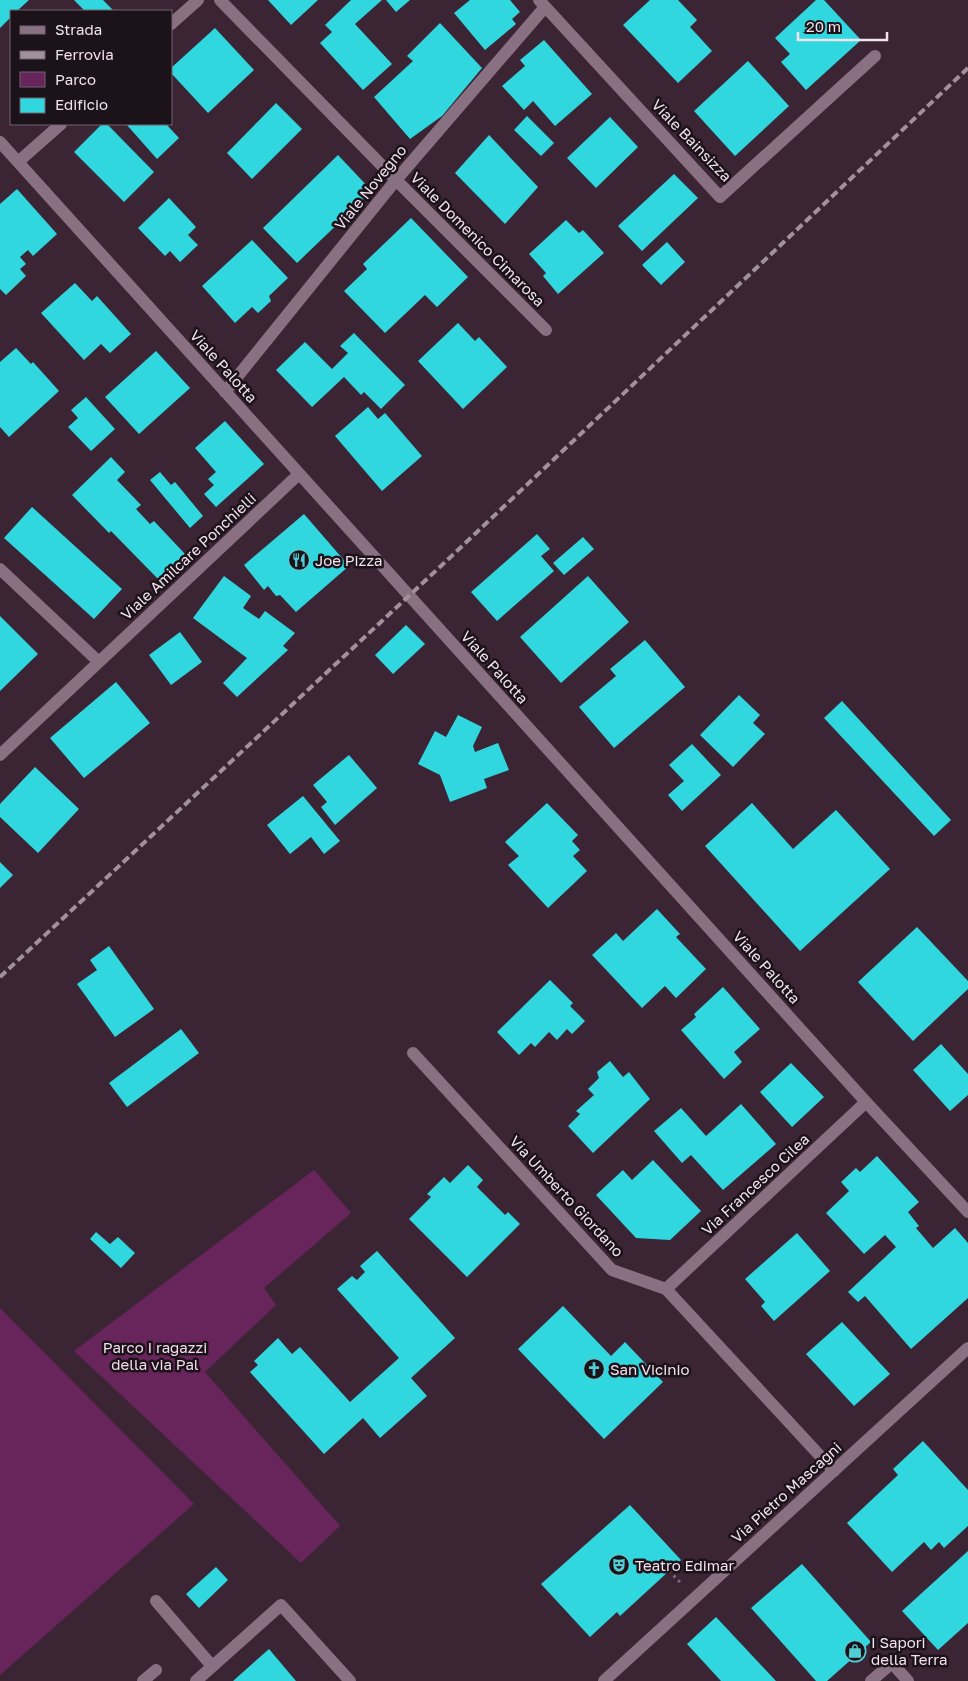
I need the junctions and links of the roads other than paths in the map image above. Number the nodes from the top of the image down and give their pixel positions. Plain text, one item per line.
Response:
1 (198, 0) edge
2 (220, 0) edge
3 (542, 3) edge
4 (172, 23) edge
5 (875, 56) dead end
6 (60, 125) edge
7 (0, 142) edge
8 (18, 162) junction
9 (396, 180) junction
10 (546, 330) dead end
11 (225, 392) junction
12 (299, 474) junction
13 (0, 569) edge
14 (100, 662) junction
15 (0, 755) edge
16 (413, 1053) dead end
17 (866, 1102) junction
18 (968, 1212) edge
19 (666, 1289) junction
20 (968, 1348) edge
21 (834, 1471) junction
22 (156, 1601) dead end
23 (212, 1666) junction
24 (156, 1670) dead end
25 (144, 1681) edge
26 (196, 1681) edge
27 (350, 1681) edge
28 (604, 1681) edge
29 (871, 1681) edge
30 (908, 1681) edge

1 - 4 street
2 - 9 street, Viale Domenico Cimarosa
3 - 5 street, Viale Bainsizza
3 - 9 street, Viale Novegno
6 - 8 street
7 - 8 street, Viale Palotta
8 - 11 street, Viale Palotta
9 - 10 street, Viale Domenico Cimarosa
9 - 11 street, Viale Novegno
11 - 12 street, Viale Palotta
12 - 14 street, Viale Amilcare Ponchielli
12 - 17 street, Viale Palotta
13 - 14 street
14 - 15 street, Viale Amilcare Ponchielli
16 - 19 street, Via Umberto Giordano
17 - 18 street, Viale Palotta
17 - 19 street, Via Francesco Cilea
19 - 21 street, Via Umberto Giordano
20 - 21 street, Via Pietro Mascagni
21 - 28 street, Via Pietro Mascagni
22 - 23 street
23 - 26 street
23 - 27 street
24 - 25 street
29 - 30 street

